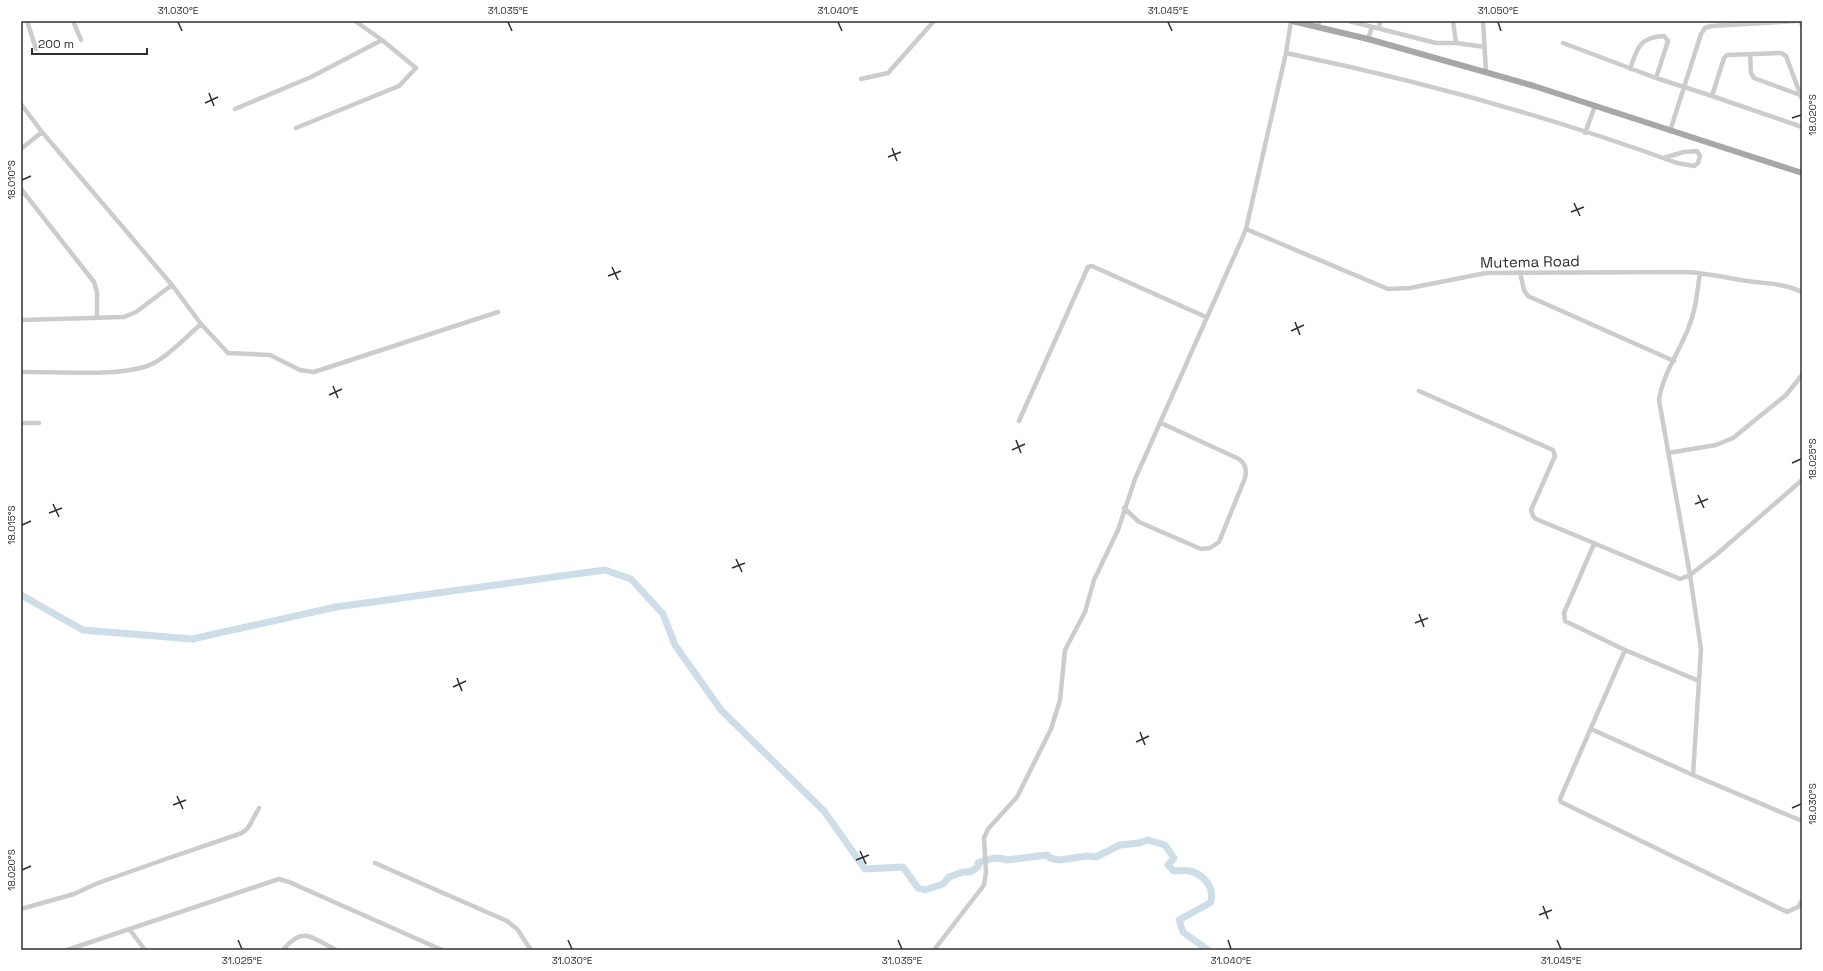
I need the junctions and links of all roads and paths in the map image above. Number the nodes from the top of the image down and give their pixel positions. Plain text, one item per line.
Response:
1 (28, 21) edge
2 (73, 21) edge
3 (355, 21) edge
4 (934, 21) edge
5 (1292, 21) edge
6 (1350, 21) edge
7 (1380, 21) edge
8 (1453, 21) edge
9 (1482, 21) edge
10 (1797, 21) edge
11 (1800, 21) edge
12 (1319, 24) edge
13 (1802, 25) edge
14 (1372, 27) junction
15 (1379, 28) junction
16 (1368, 39) junction
17 (81, 40) dead end
18 (382, 40) junction
19 (1456, 43) junction
20 (1563, 43) dead end
21 (1485, 47) junction
22 (36, 49) dead end
23 (1286, 53) junction
24 (1750, 54) junction
25 (1630, 69) junction
26 (1486, 72) junction
27 (1656, 78) junction
28 (861, 79) dead end
29 (1683, 87) junction
30 (1712, 96) junction
31 (1801, 97) edge
32 (21, 104) edge
33 (1595, 106) junction
34 (235, 109) dead end
35 (1802, 127) edge
36 (296, 128) dead end
37 (1670, 130) junction
38 (42, 132) junction
39 (1585, 133) junction
40 (21, 148) edge
41 (1663, 158) junction
42 (1802, 173) edge
43 (21, 189) edge
44 (1246, 229) junction
45 (1520, 272) junction
46 (1700, 272) junction
47 (172, 285) junction
48 (1802, 292) edge
49 (498, 312) dead end
50 (97, 318) junction
51 (1206, 318) junction
52 (21, 320) edge
53 (201, 324) junction
54 (1674, 361) junction
55 (21, 372) edge
56 (1802, 375) edge
57 (1419, 391) dead end
58 (1019, 420) dead end
59 (21, 423) edge
60 (39, 423) dead end
61 (1161, 423) junction
62 (1668, 453) junction
63 (1802, 480) edge
64 (1124, 508) junction
65 (1594, 544) junction
66 (1690, 575) junction
67 (1625, 650) junction
68 (1698, 681) junction
69 (1591, 729) junction
70 (1693, 775) junction
71 (259, 808) dead end
72 (1801, 819) edge
73 (375, 863) dead end
74 (1802, 900) edge
75 (21, 909) edge
76 (130, 930) junction
77 (67, 950) edge
78 (144, 950) edge
79 (283, 950) edge
80 (336, 950) edge
81 (442, 950) edge
82 (531, 950) edge
83 (934, 950) edge

1 - 22 street
2 - 17 street
3 - 18 street
4 - 28 street
5 - 12 main road
5 - 23 street
6 - 14 street
7 - 15 street
8 - 19 street
9 - 21 street
10 - 29 street
11 - 13 street
12 - 16 main road
14 - 15 street
14 - 16 street
15 - 19 street
16 - 26 main road
18 - 34 street
18 - 36 street
19 - 21 street
20 - 25 street
21 - 26 street
23 - 39 street
23 - 44 street
24 - 30 street
24 - 31 street
24 - 31 street
25 - 27 street
25 - 27 street
26 - 33 main road
27 - 29 street
29 - 30 street
29 - 37 street
30 - 35 street
32 - 38 street
33 - 37 main road
33 - 39 street
37 - 42 main road
38 - 40 street
38 - 47 street
39 - 41 street
41 - 41 street
43 - 50 street
44 - 45 street, Mutema Road
44 - 51 street
45 - 46 street, Mutema Road
45 - 54 street
46 - 48 street, Mutema Road
46 - 54 street
47 - 50 street
47 - 53 street
49 - 53 street
50 - 52 street
51 - 58 street
51 - 61 street
53 - 55 street
54 - 62 street
56 - 62 street
57 - 65 street
59 - 60 street
61 - 64 street
61 - 64 street
62 - 66 street
63 - 66 street
64 - 83 street
65 - 66 street
65 - 67 street
66 - 68 street
67 - 68 street
67 - 69 street
68 - 70 street
69 - 70 street
69 - 74 street
70 - 72 street
71 - 75 street
73 - 82 street
76 - 77 street
76 - 78 street
76 - 81 street
79 - 80 street

